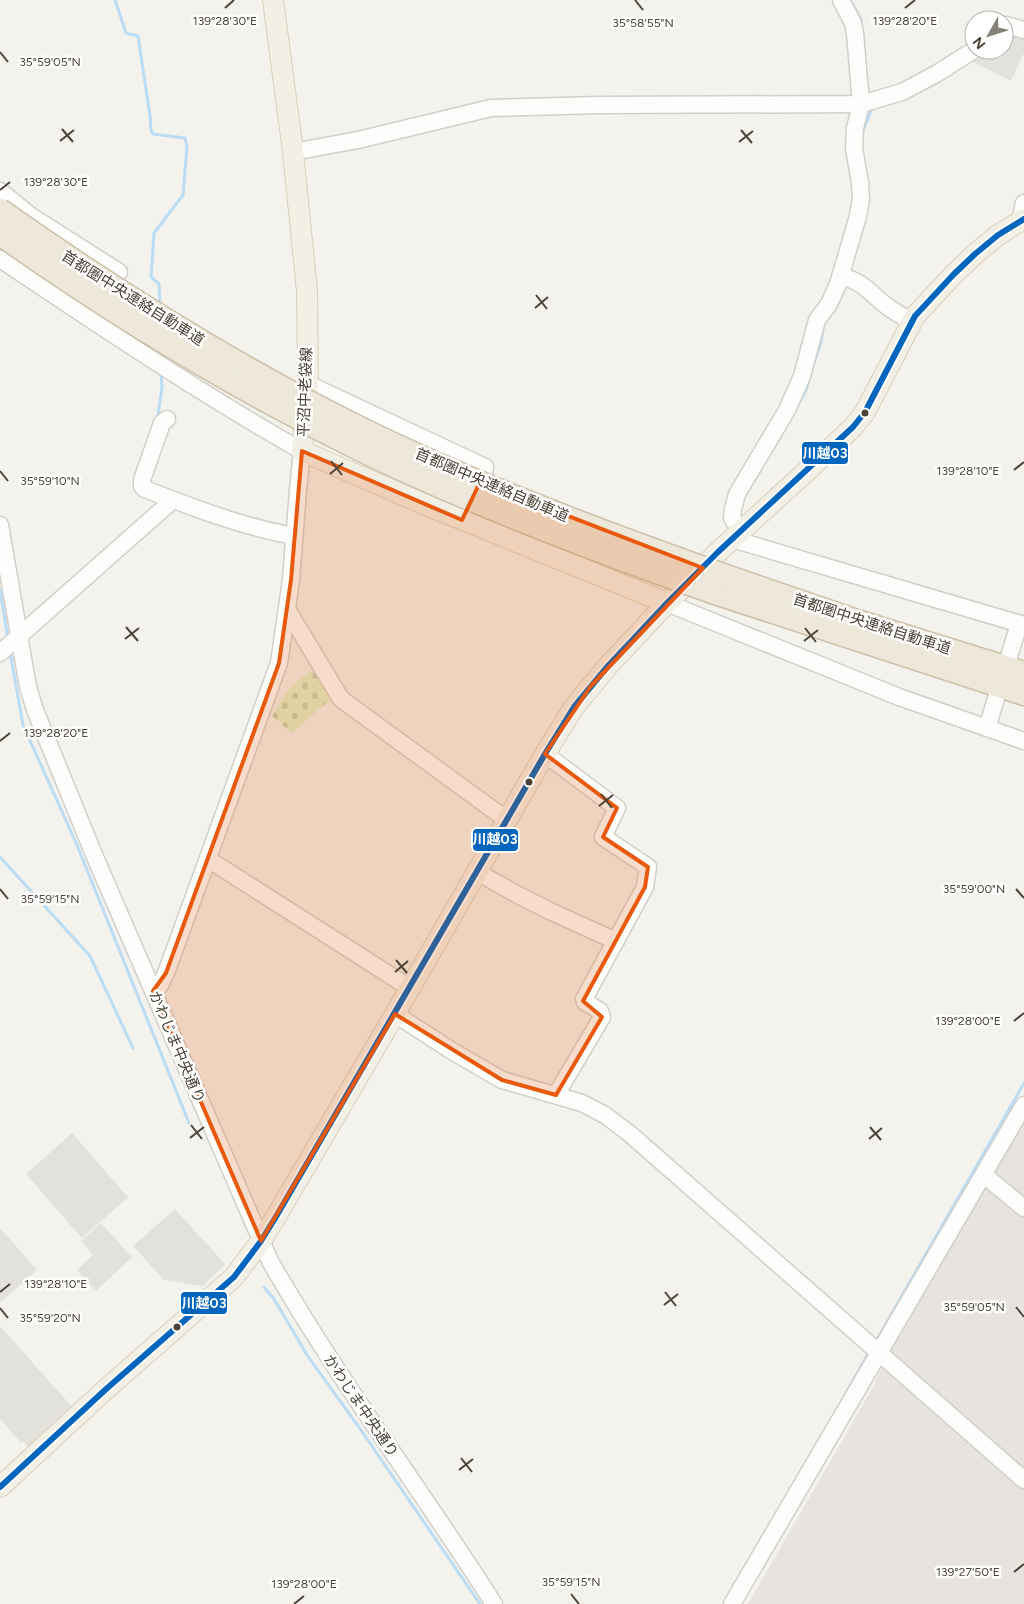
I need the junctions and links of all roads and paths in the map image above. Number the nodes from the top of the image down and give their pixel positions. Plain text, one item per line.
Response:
1 (273, 0) edge
2 (841, 0) edge
3 (964, 56) edge
4 (860, 104) junction
5 (293, 152) junction
6 (0, 191) edge
7 (0, 210) edge
8 (1023, 214) edge
9 (0, 234) edge
10 (0, 258) edge
11 (844, 277) junction
12 (85, 316) junction
13 (912, 322) junction
14 (308, 384) junction
15 (167, 419) dead end
16 (302, 451) junction
17 (173, 500) junction
18 (462, 520) junction
19 (1, 533) edge
20 (736, 535) junction
21 (294, 536) junction
22 (719, 584) junction
23 (667, 603) junction
24 (288, 611) junction
25 (1022, 625) edge
26 (20, 635) junction
27 (0, 653) edge
28 (1013, 667) edge
29 (1024, 694) edge
30 (987, 728) junction
31 (1024, 741) edge
32 (545, 754) junction
33 (507, 820) junction
34 (208, 859) junction
35 (477, 872) junction
36 (616, 941) junction
37 (410, 988) junction
38 (153, 991) junction
39 (395, 1014) junction
40 (556, 1095) junction
41 (1024, 1105) edge
42 (984, 1176) junction
43 (1024, 1208) edge
44 (261, 1241) junction
45 (878, 1353) junction
46 (1024, 1480) edge
47 (0, 1487) edge
48 (494, 1604) edge
49 (732, 1604) edge

1 - 5 main road, 平沼中老袋線
2 - 4 street
3 - 4 street
4 - 5 street
4 - 11 street
5 - 14 main road, 平沼中老袋線
6 - 12 street
7 - 22 highway, 首都圏中央連絡自動車道, bridge
8 - 13 main road
9 - 22 highway, 首都圏中央連絡自動車道, bridge
10 - 12 street
11 - 13 street
11 - 20 street
12 - 16 street
13 - 20 main road
14 - 16 main road, 平沼中老袋線
14 - 18 street
15 - 17 street
16 - 18 main road, 平沼中老袋線
16 - 21 street
17 - 21 street
17 - 26 street
18 - 23 main road, 平沼中老袋線
19 - 26 street, かわじま中央通り
20 - 23 main road
20 - 25 street
21 - 24 street
22 - 28 highway, 首都圏中央連絡自動車道
22 - 28 highway, 首都圏中央連絡自動車道
23 - 30 street
23 - 32 main road
24 - 33 street
24 - 34 street
25 - 28 street
26 - 27 street
26 - 38 street, かわじま中央通り
28 - 29 highway, 首都圏中央連絡自動車道
28 - 30 street
30 - 31 street
32 - 33 main road
32 - 36 street
33 - 35 main road
34 - 37 street
34 - 38 street
35 - 36 street
35 - 37 main road
36 - 40 street
37 - 39 main road
38 - 44 street, かわじま中央通り
39 - 40 street
39 - 44 main road
40 - 45 street
41 - 42 street
42 - 43 street
42 - 45 street
44 - 47 main road
44 - 48 street, かわじま中央通り
45 - 46 street
45 - 49 street

